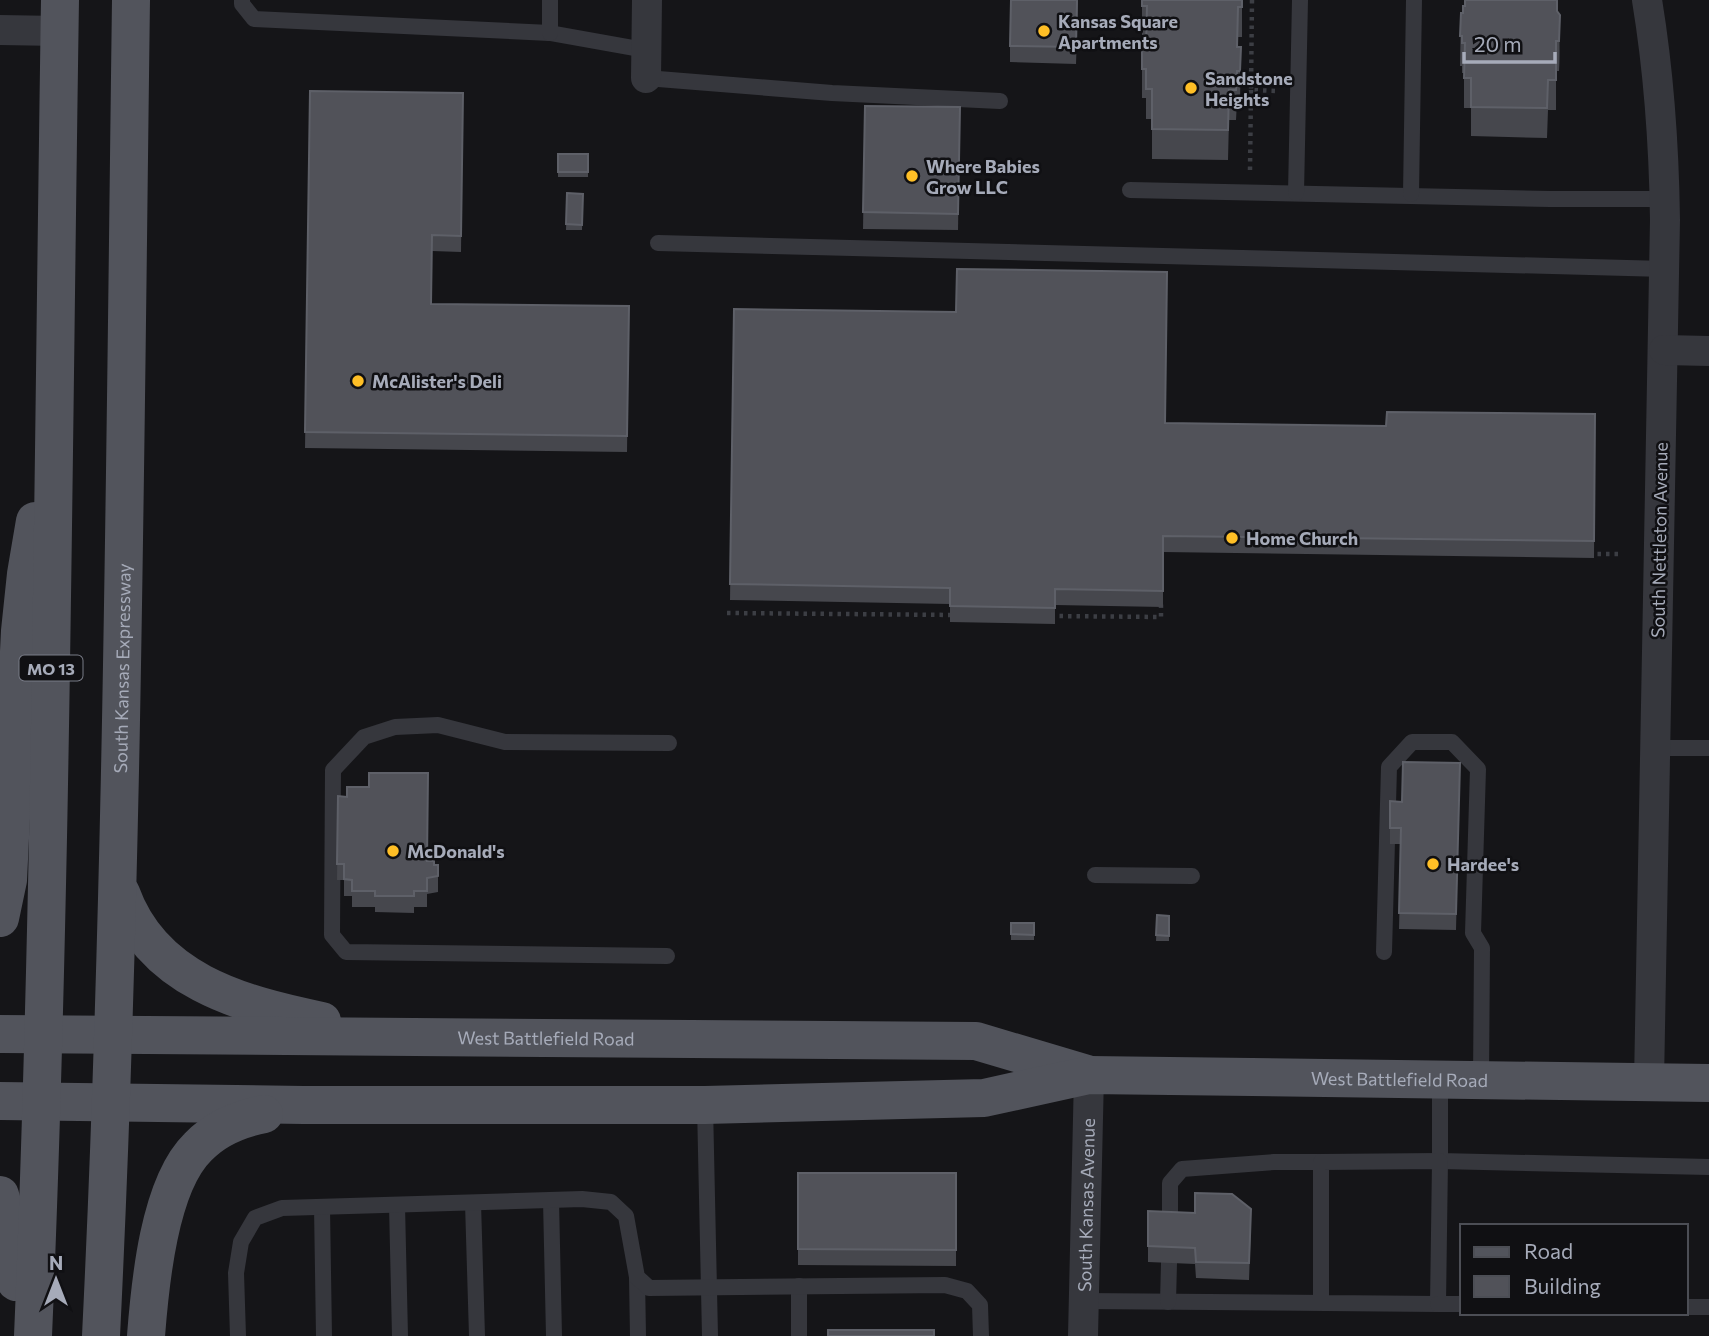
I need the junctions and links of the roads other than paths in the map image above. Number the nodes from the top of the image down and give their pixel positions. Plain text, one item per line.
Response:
1 (131, 0) edge
2 (242, 0) edge
3 (550, 0) edge
4 (647, 0) edge
5 (1300, 0) edge
6 (1414, 0) edge
7 (1647, 0) edge
8 (59, 15) edge
9 (0, 30) edge
10 (550, 33) junction
11 (646, 64) junction
12 (1000, 101) dead end
13 (1130, 190) dead end
14 (1296, 193) junction
15 (1411, 194) junction
16 (1664, 199) junction
17 (658, 243) dead end
18 (1664, 269) junction
19 (1664, 350) junction
20 (1709, 351) edge
21 (55, 430) junction
22 (669, 743) dead end
23 (1655, 748) junction
24 (1709, 748) edge
25 (1096, 875) dead end
26 (1192, 876) dead end
27 (119, 887) junction
28 (0, 918) edge
29 (1384, 952) dead end
30 (667, 956) dead end
31 (0, 1034) edge
32 (44, 1035) junction
33 (115, 1036) junction
34 (480, 1038) junction
35 (1088, 1075) junction
36 (1440, 1079) junction
37 (1481, 1080) junction
38 (1649, 1082) junction
39 (1709, 1083) edge
40 (0, 1101) edge
41 (43, 1102) junction
42 (113, 1104) junction
43 (304, 1105) junction
44 (705, 1105) junction
45 (1440, 1161) junction
46 (1321, 1162) junction
47 (1709, 1167) edge
48 (0, 1195) edge
49 (551, 1200) junction
50 (473, 1203) junction
51 (397, 1205) junction
52 (322, 1208) junction
53 (1170, 1228) edge
54 (1169, 1264) edge
55 (637, 1277) junction
56 (799, 1286) junction
57 (709, 1287) junction
58 (1083, 1301) junction
59 (1168, 1302) junction
60 (1321, 1303) junction
61 (1438, 1304) junction
62 (1460, 1304) edge
63 (1688, 1307) edge
64 (1709, 1307) edge
65 (18, 1336) edge
66 (33, 1336) edge
67 (102, 1336) edge
68 (146, 1336) edge
69 (238, 1336) edge
70 (324, 1336) edge
71 (400, 1336) edge
72 (477, 1336) edge
73 (554, 1336) edge
74 (638, 1336) edge
75 (710, 1336) edge
76 (799, 1336) edge
77 (981, 1336) edge
78 (1083, 1336) edge

1 - 27 main road, South Kansas Expressway
2 - 10 lane
3 - 10 lane
4 - 11 street
5 - 14 lane
6 - 15 lane
7 - 16 street, South Nettleton Avenue
8 - 9 street
8 - 21 main road, MO 13
10 - 11 lane
11 - 12 lane
13 - 14 lane
14 - 15 lane
15 - 16 lane
16 - 18 street, South Nettleton Avenue
17 - 18 lane
18 - 19 street, South Nettleton Avenue
19 - 20 street
19 - 23 street, South Nettleton Avenue
21 - 28 main road
21 - 32 main road, MO 13
22 - 30 lane
23 - 24 lane
23 - 38 street, South Nettleton Avenue
25 - 26 lane
27 - 33 main road, South Kansas Expressway
27 - 34 main road
29 - 37 lane
31 - 32 main road, West Battlefield Road
32 - 33 main road, West Battlefield Road
32 - 41 main road, MO 13
33 - 34 main road, West Battlefield Road
33 - 42 main road, South Kansas Expressway
34 - 35 main road, West Battlefield Road
35 - 36 main road, West Battlefield Road
35 - 44 main road, West Battlefield Road
35 - 58 street, South Kansas Avenue
36 - 37 main road, West Battlefield Road
36 - 45 lane
37 - 38 main road, West Battlefield Road
38 - 39 main road, West Battlefield Road
40 - 41 main road, West Battlefield Road
41 - 42 main road, West Battlefield Road
41 - 66 main road, MO 13
42 - 43 main road, West Battlefield Road
42 - 67 main road, South Kansas Expressway
43 - 44 main road, West Battlefield Road
43 - 68 main road
44 - 57 lane
45 - 46 lane
45 - 47 lane
45 - 61 lane
46 - 53 lane
46 - 60 lane
48 - 65 main road
49 - 50 lane
49 - 55 lane
49 - 73 lane
50 - 51 lane
50 - 72 lane
51 - 52 lane
51 - 71 lane
52 - 69 lane
52 - 70 lane
54 - 59 lane
55 - 57 lane
55 - 74 lane
56 - 57 lane
56 - 76 lane
56 - 77 lane
57 - 75 lane
58 - 59 lane
58 - 78 street, South Kansas Avenue
59 - 60 lane
60 - 61 lane
61 - 62 lane
63 - 64 lane

